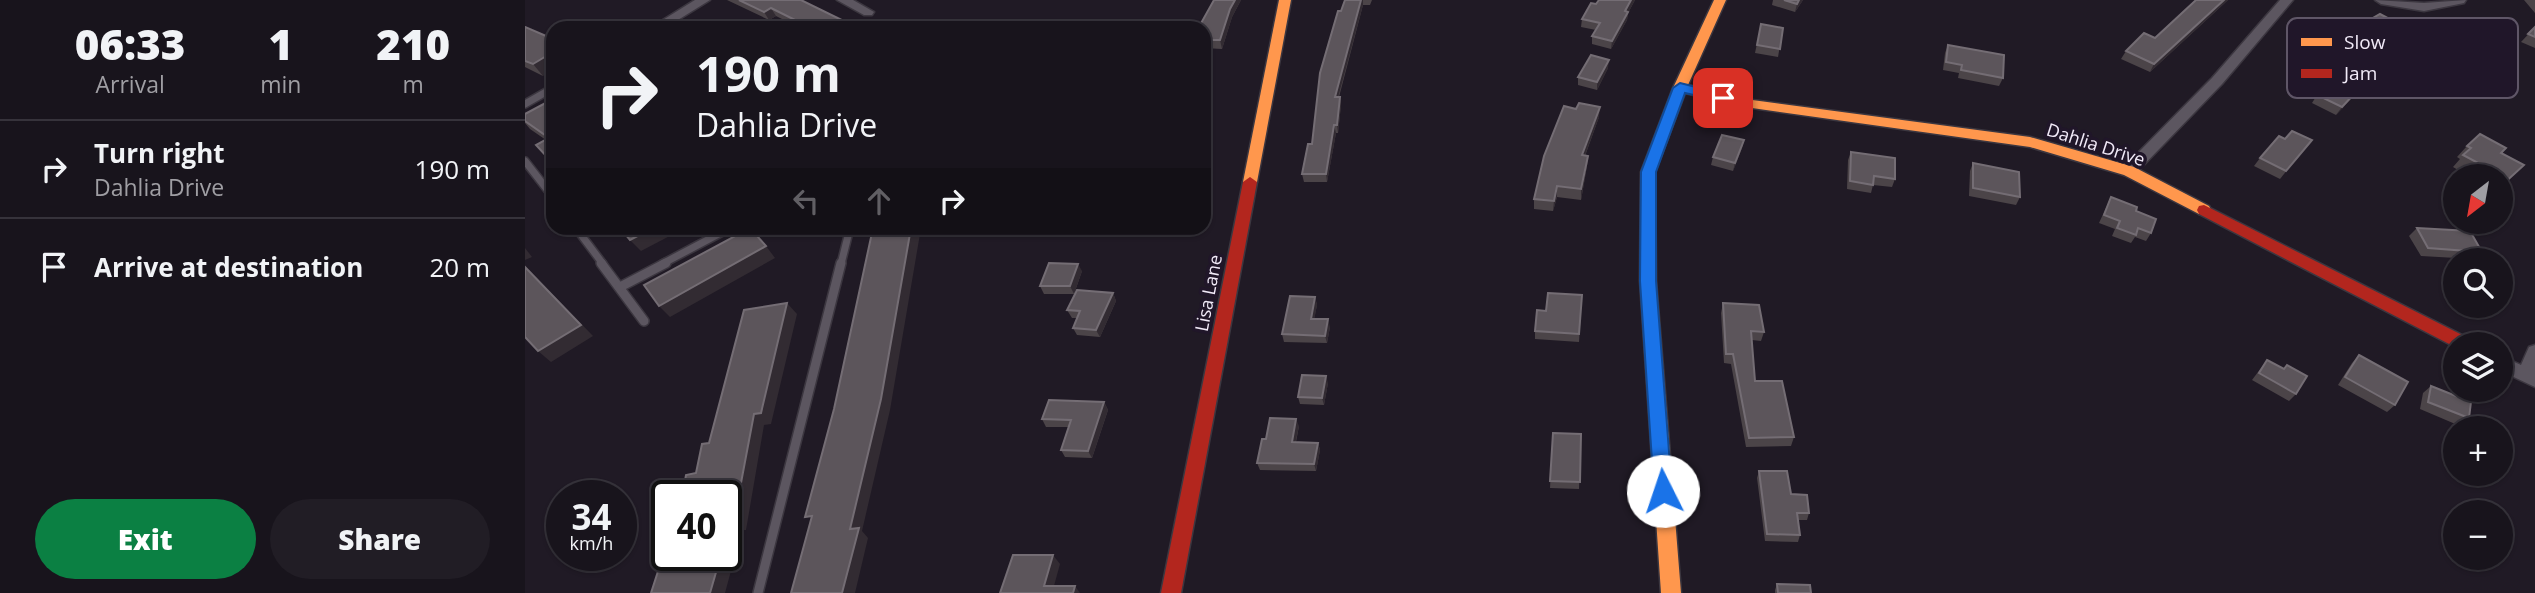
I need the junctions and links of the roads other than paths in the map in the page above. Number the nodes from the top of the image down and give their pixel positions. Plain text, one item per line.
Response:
1 (704, 0) edge
2 (843, 0) edge
3 (1285, 0) edge
4 (1720, 0) edge
5 (2287, 0) edge
6 (2381, 0) edge
7 (2460, 0) edge
8 (868, 12) dead end
9 (668, 21) edge
10 (1680, 88) junction
11 (546, 92) edge
12 (525, 95) edge
13 (525, 104) edge
14 (525, 161) edge
15 (2129, 172) junction
16 (546, 188) edge
17 (581, 235) edge
18 (717, 235) edge
19 (848, 235) edge
20 (620, 287) junction
21 (645, 321) dead end
22 (2443, 333) edge
23 (2535, 352) edge
24 (2513, 369) edge
25 (2530, 378) edge
26 (758, 593) edge
27 (1171, 593) edge
28 (1671, 593) edge

1 - 9 street
2 - 8 street
3 - 27 street, Lisa Lane
4 - 10 street
5 - 15 street
6 - 7 street
10 - 15 street, Dahlia Drive
10 - 28 street
11 - 13 lane
12 - 13 lane
14 - 16 lane
15 - 22 street, Dahlia Drive
17 - 20 lane
18 - 20 lane
19 - 26 lane
20 - 21 lane
23 - 25 street
24 - 25 street

